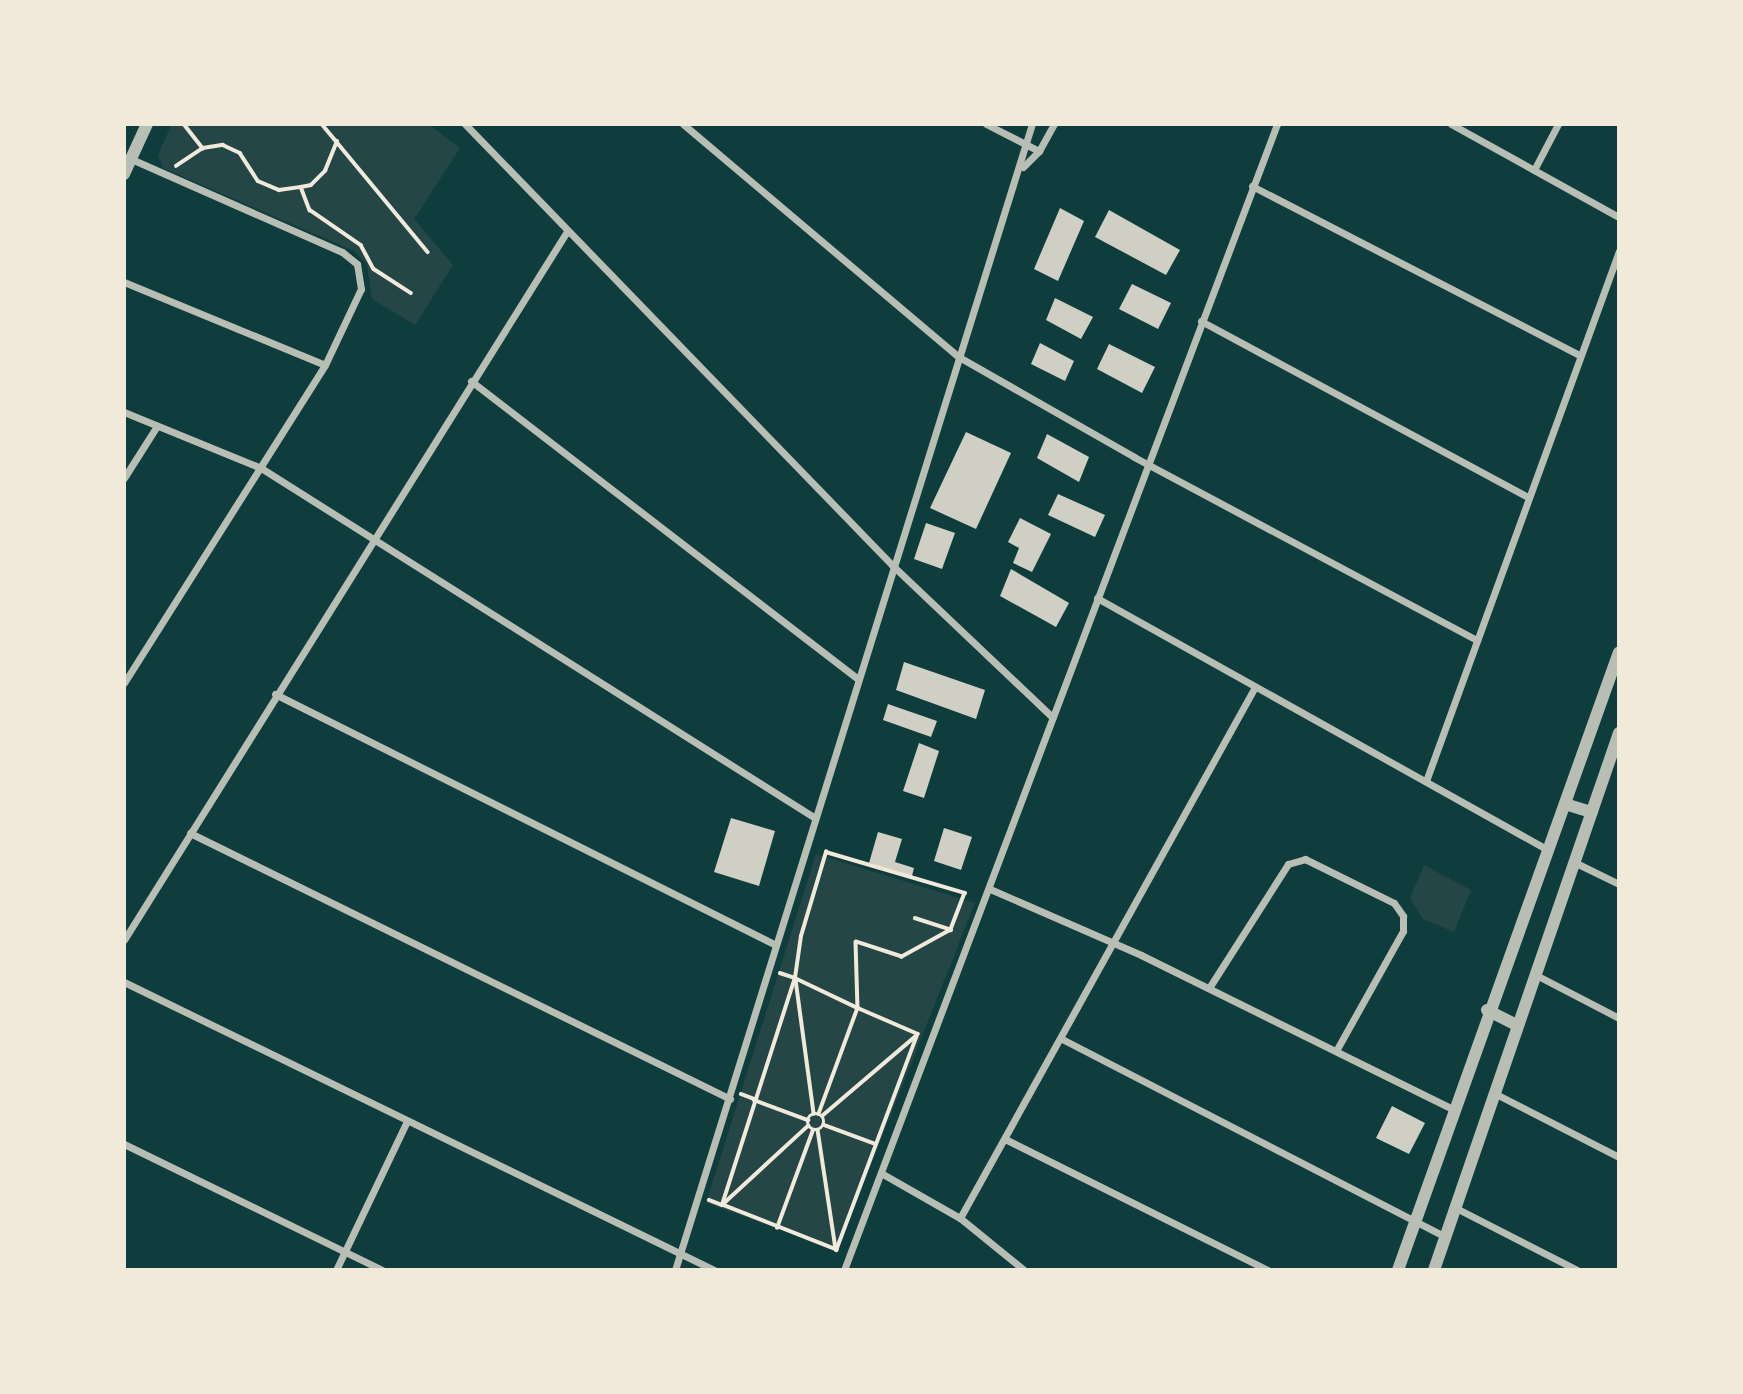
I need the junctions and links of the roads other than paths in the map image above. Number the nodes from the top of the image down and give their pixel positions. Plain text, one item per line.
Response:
1 (147, 124) edge
2 (465, 124) edge
3 (683, 124) edge
4 (986, 124) edge
5 (1032, 124) edge
6 (1054, 124) edge
7 (1277, 124) edge
8 (1451, 124) edge
9 (1558, 124) edge
10 (1024, 144) junction
11 (1039, 151) junction
12 (131, 159) junction
13 (1022, 167) junction
14 (1534, 170) junction
15 (124, 174) edge
16 (1252, 186) junction
17 (1619, 217) edge
18 (566, 233) junction
19 (1619, 251) edge
20 (124, 282) edge
21 (1201, 321) junction
22 (1580, 355) junction
23 (959, 357) junction
24 (325, 365) junction
25 (471, 381) junction
26 (124, 412) edge
27 (157, 426) junction
28 (1148, 464) junction
29 (261, 468) junction
30 (124, 478) edge
31 (1528, 497) junction
32 (373, 537) junction
33 (892, 565) junction
34 (1097, 598) junction
35 (1477, 640) junction
36 (1619, 652) edge
37 (857, 678) junction
38 (124, 683) edge
39 (1255, 687) junction
40 (275, 694) junction
41 (1052, 717) junction
42 (1619, 733) edge
43 (1616, 748) edge
44 (1426, 781) junction
45 (1565, 804) junction
46 (1592, 812) junction
47 (815, 818) junction
48 (190, 833) junction
49 (1548, 850) junction
50 (1576, 863) junction
51 (1619, 884) edge
52 (990, 889) junction
53 (124, 940) edge
54 (776, 944) junction
55 (1114, 944) junction
56 (1536, 975) junction
57 (124, 982) edge
58 (1209, 988) junction
59 (1487, 1010) junction
60 (1619, 1018) edge
61 (1517, 1026) junction
62 (1062, 1039) junction
63 (1337, 1049) junction
64 (1493, 1093) junction
65 (730, 1099) junction
66 (1452, 1109) junction
67 (407, 1121) junction
68 (1007, 1140) junction
69 (124, 1144) edge
70 (1619, 1157) edge
71 (881, 1173) junction
72 (1454, 1207) junction
73 (960, 1218) junction
74 (1413, 1220) junction
75 (1444, 1236) junction
76 (345, 1252) junction
77 (681, 1254) junction
78 (1009, 1261) junction
79 (336, 1270) edge
80 (382, 1270) edge
81 (675, 1270) edge
82 (714, 1270) edge
83 (844, 1270) edge
84 (1005, 1270) edge
85 (1024, 1270) edge
86 (1268, 1270) edge
87 (1398, 1270) edge
88 (1434, 1270) edge
89 (1577, 1270) edge

1 - 12 street
2 - 18 street
3 - 23 street
4 - 10 street
5 - 10 street
6 - 11 street
7 - 16 street
8 - 14 street
9 - 14 street
10 - 11 street
10 - 13 street
11 - 13 street
12 - 15 street
12 - 24 street
13 - 23 street
14 - 17 street
16 - 21 street
16 - 22 street
18 - 25 street
18 - 33 street
19 - 22 street
20 - 24 street
21 - 28 street
21 - 31 street
22 - 31 street
23 - 28 street
23 - 33 street
24 - 29 street
25 - 32 street
25 - 37 street
26 - 27 street
27 - 29 street
27 - 30 street
28 - 34 street
28 - 35 street
29 - 32 street
29 - 38 street
31 - 35 street
32 - 40 street
32 - 47 street
33 - 37 street
33 - 41 street
34 - 39 street
34 - 41 street
35 - 44 street
36 - 45 street
37 - 47 street
39 - 44 street
39 - 55 street
40 - 48 street
40 - 54 street
41 - 52 street
42 - 43 street
43 - 46 street
44 - 49 street
45 - 46 street
45 - 49 street
46 - 50 street
47 - 54 street
48 - 53 street
48 - 65 street
49 - 59 street
50 - 51 street
50 - 56 street
52 - 55 street
52 - 71 street
54 - 65 street
55 - 58 street
55 - 62 street
56 - 60 street
56 - 61 street
57 - 67 street
58 - 63 street
58 - 63 street
59 - 61 street
59 - 66 street
61 - 64 street
62 - 68 street
62 - 74 street
63 - 66 street
64 - 70 street
64 - 72 street
65 - 77 street
66 - 74 street
67 - 76 street
67 - 77 street
68 - 73 street
68 - 86 street
69 - 76 street
71 - 73 street
71 - 83 street
72 - 75 street
72 - 89 street
73 - 78 street
74 - 75 street
74 - 87 street
75 - 88 street
76 - 79 street
76 - 80 street
77 - 81 street
77 - 82 street
78 - 84 street
78 - 85 street

